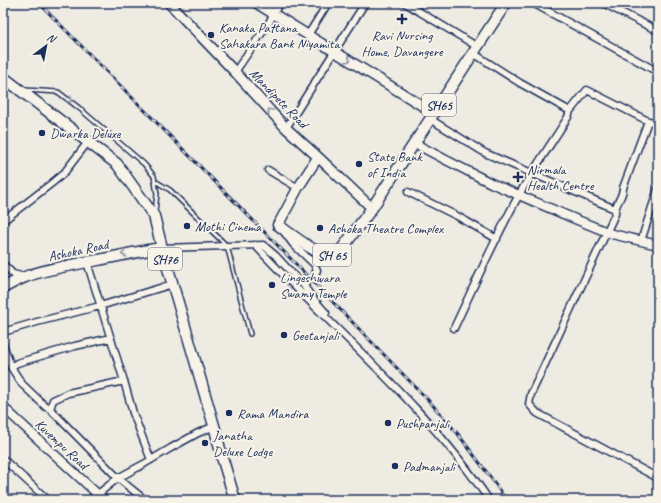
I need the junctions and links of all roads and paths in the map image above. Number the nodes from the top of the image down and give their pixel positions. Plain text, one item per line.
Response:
1 (169, 3) edge
2 (256, 3) edge
3 (280, 3) edge
4 (328, 3) edge
5 (365, 3) edge
6 (405, 3) edge
7 (506, 3) edge
8 (533, 3) edge
9 (603, 3) edge
10 (273, 14) junction
11 (658, 31) edge
12 (308, 35) junction
13 (475, 50) junction
14 (334, 52) junction
15 (235, 72) junction
16 (658, 72) edge
17 (3, 77) edge
18 (20, 90) junction
19 (570, 111) junction
20 (432, 116) junction
21 (648, 121) junction
22 (658, 124) edge
23 (286, 128) junction
24 (88, 142) junction
25 (414, 143) junction
26 (318, 157) junction
27 (268, 170) dead end
28 (532, 173) junction
29 (155, 181) junction
30 (298, 188) junction
31 (658, 189) edge
32 (408, 192) dead end
33 (519, 195) junction
34 (655, 207) edge
35 (372, 208) junction
36 (614, 209) junction
37 (154, 216) junction
38 (3, 221) edge
39 (278, 226) junction
40 (607, 232) junction
41 (497, 239) junction
42 (641, 241) junction
43 (254, 245) junction
44 (658, 245) edge
45 (227, 246) junction
46 (162, 248) junction
47 (87, 262) junction
48 (3, 264) edge
49 (314, 273) dead end
50 (25, 277) junction
51 (173, 284) junction
52 (3, 288) edge
53 (100, 306) junction
54 (326, 318) junction
55 (454, 328) dead end
56 (3, 332) edge
57 (250, 334) dead end
58 (110, 338) junction
59 (3, 344) edge
60 (11, 367) junction
61 (124, 381) junction
62 (50, 409) junction
63 (5, 413) edge
64 (215, 429) junction
65 (3, 459) edge
66 (151, 460) junction
67 (118, 478) junction
68 (658, 478) edge
69 (101, 497) edge
70 (48, 500) edge
71 (89, 500) edge
72 (145, 500) edge
73 (235, 500) edge
74 (489, 500) edge

1 - 15 main road, Mandipete Road
2 - 10 main road
3 - 10 street
4 - 12 street
5 - 14 street
6 - 13 street
7 - 13 main road, SH65
8 - 16 street
9 - 11 street
10 - 12 main road
10 - 15 street
12 - 14 main road
13 - 19 street
13 - 20 main road, SH65
14 -> 20 main road
14 - 23 street
23 -> 15 main road, Mandipete Road
17 - 18 main road, SH76
18 - 24 main road, SH76
18 -> 29 lane
19 - 21 street
19 - 28 street
20 - 25 main road, SH65
20 - 28 street
21 - 22 street
21 - 36 street
23 - 26 main road, Mandipete Road
24 - 37 main road, SH76
24 - 38 street
25 - 33 street
25 - 35 main road, SH65
26 - 30 main road
26 - 35 main road, Mandipete Road
27 - 30 street
28 - 33 street
28 - 36 street
29 - 37 lane
29 - 45 lane
30 - 39 main road
31 - 34 street
32 - 41 street
33 - 40 street
33 - 41 street
34 - 42 street
35 - 39 main road, SH 65
36 - 40 street
37 - 46 main road, SH76
39 - 49 street
40 - 42 street
40 - 68 street
41 - 55 street
42 - 44 street
43 - 45 street
43 - 54 street
43 - 54 street
45 - 46 street
45 - 57 lane
46 -> 47 main road, Ashoka Road
46 - 51 main road, SH76
47 - 50 main road, Ashoka Road
47 - 53 street
48 - 50 street
50 - 52 main road, Ashoka Road
51 - 53 street
51 - 64 main road, SH76
53 - 56 street
53 - 58 street
54 - 74 street
58 - 60 street
58 - 61 street
59 - 60 street
60 - 62 street
61 - 62 street
61 - 66 street
62 - 67 street
63 - 69 street, Kuvempu Road
64 - 66 street
64 - 73 main road, SH76
65 - 70 street
66 - 67 street
67 - 69 street
67 - 72 street
69 - 71 street

